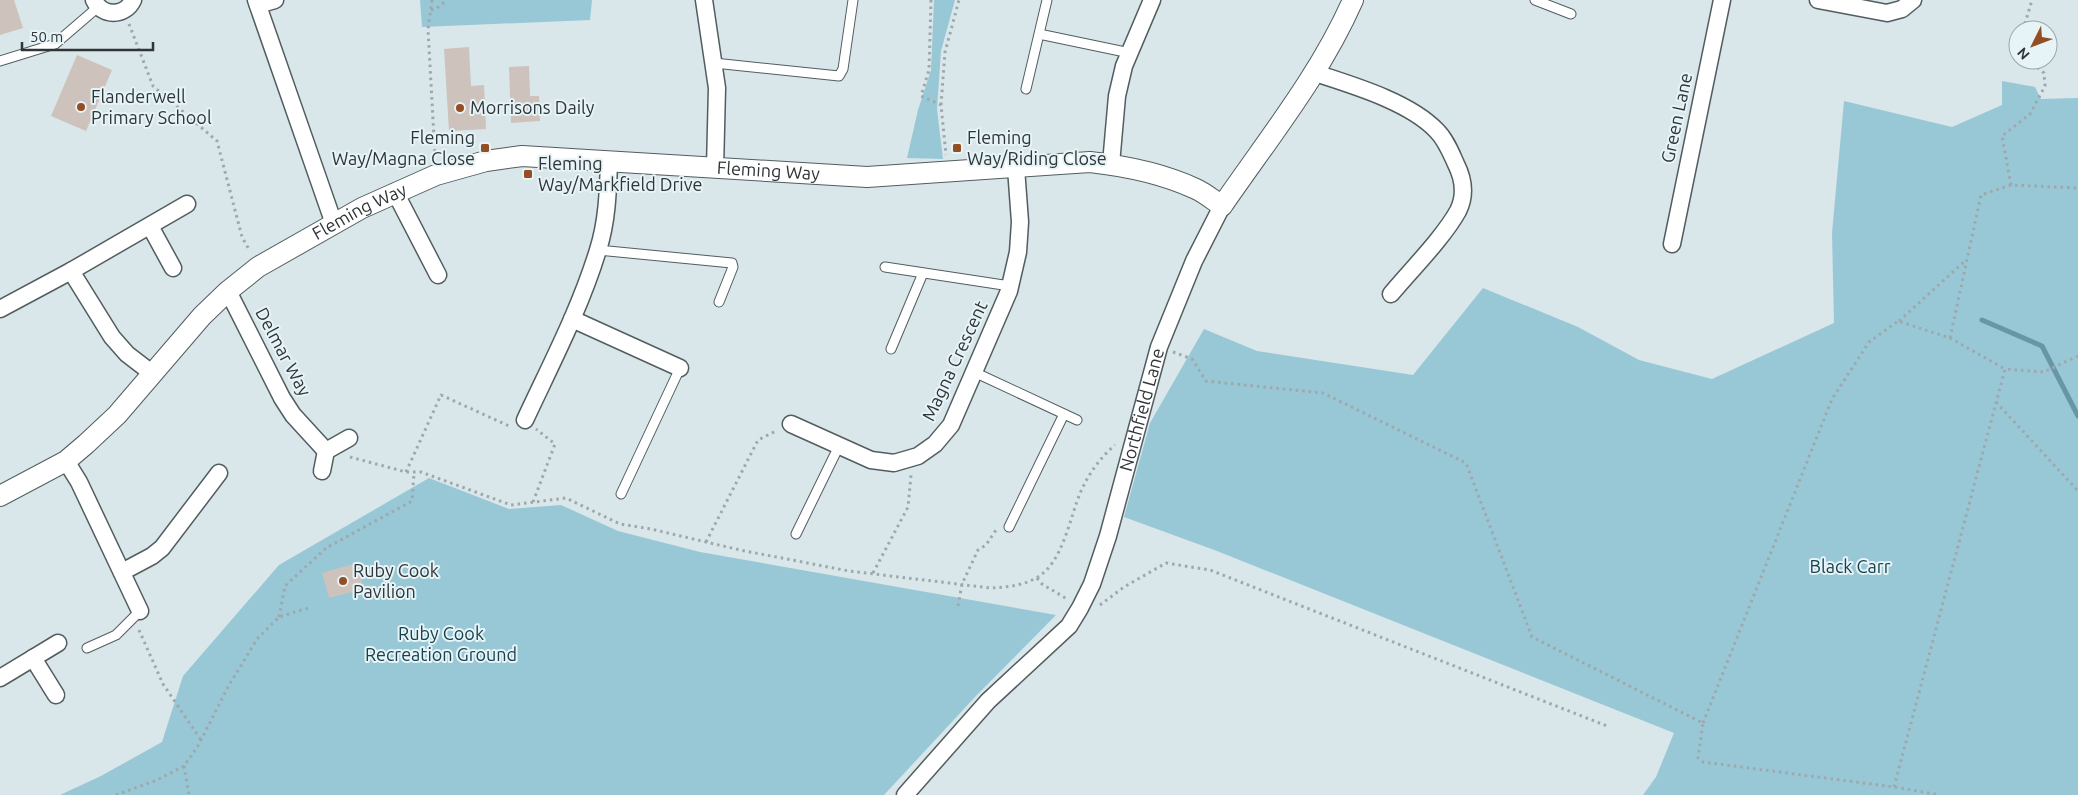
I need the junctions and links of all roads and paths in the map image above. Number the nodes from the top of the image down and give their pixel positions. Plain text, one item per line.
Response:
1 (275, 0) edge
2 (432, 0) edge
3 (447, 0) edge
4 (704, 0) edge
5 (853, 0) edge
6 (931, 0) edge
7 (959, 0) edge
8 (1047, 0) edge
9 (1152, 0) edge
10 (1353, 0) edge
11 (1535, 0) edge
12 (1722, 0) edge
13 (1818, 0) edge
14 (1913, 0) edge
15 (2032, 0) edge
16 (257, 2) edge
17 (96, 4) edge
18 (129, 5) edge
19 (431, 10) junction
20 (1571, 14) dead end
21 (2026, 20) edge
22 (1039, 34) junction
23 (1130, 53) junction
24 (0, 61) edge
25 (714, 63) junction
26 (2041, 70) edge
27 (1315, 73) junction
28 (1026, 89) dead end
29 (941, 105) junction
30 (609, 162) junction
31 (1111, 164) junction
32 (715, 168) junction
33 (1016, 168) junction
34 (948, 172) junction
35 (436, 175) junction
36 (2012, 185) junction
37 (2078, 188) edge
38 (395, 192) junction
39 (187, 204) dead end
40 (1222, 206) junction
41 (334, 224) junction
42 (150, 226) junction
43 (1672, 244) dead end
44 (598, 250) junction
45 (1967, 260) junction
46 (258, 267) junction
47 (885, 267) dead end
48 (173, 268) dead end
49 (71, 271) junction
50 (923, 273) junction
51 (438, 275) dead end
52 (1010, 286) junction
53 (228, 291) junction
54 (1390, 294) dead end
55 (719, 302) dead end
56 (0, 309) edge
57 (572, 319) junction
58 (1898, 321) junction
59 (1950, 338) junction
60 (1159, 347) junction
61 (891, 349) dead end
62 (2078, 356) edge
63 (680, 368) joint
64 (2005, 369) junction
65 (974, 372) junction
66 (153, 374) junction
67 (1996, 402) junction
68 (1064, 414) junction
69 (525, 420) junction
70 (1077, 420) dead end
71 (791, 424) joint
72 (1137, 426) junction
73 (349, 438) dead end
74 (839, 446) junction
75 (326, 451) junction
76 (912, 458) junction
77 (66, 461) junction
78 (322, 472) dead end
79 (406, 472) junction
80 (219, 473) dead end
81 (414, 473) junction
82 (2078, 491) edge
83 (622, 494) dead end
84 (0, 496) edge
85 (533, 502) junction
86 (1009, 526) joint
87 (796, 534) dead end
88 (706, 542) junction
89 (122, 572) junction
90 (873, 574) junction
91 (1037, 578) junction
92 (962, 584) junction
93 (958, 606) dead end
94 (308, 608) dead end
95 (1080, 608) junction
96 (137, 614) junction
97 (279, 617) junction
98 (58, 643) dead end
99 (87, 648) dead end
100 (33, 658) junction
101 (0, 678) edge
102 (56, 695) dead end
103 (1703, 723) junction
104 (1607, 726) dead end
105 (202, 740) junction
106 (184, 766) junction
107 (1894, 787) junction
108 (116, 795) edge
109 (189, 795) edge
110 (905, 795) edge
111 (1940, 795) edge

1 - 16 street
2 - 19 path
3 - 19 path
4 - 25 street
5 - 25 lane
6 - 29 path
7 - 29 path
8 - 22 lane
9 - 23 street
10 - 27 street, Northfield Lane
11 - 20 lane
12 - 43 street, Green Lane
13 - 14 street
15 - 21 path
16 - 41 street
17 - 18 street
17 - 24 lane
18 - 46 path
19 - 35 path
22 - 23 lane
22 - 28 lane
23 - 31 street
25 - 32 street
26 - 36 path
27 - 40 street, Northfield Lane
27 - 54 street
29 - 34 path
30 - 32 street, Fleming Way
30 - 35 street, Fleming Way
30 - 44 street
31 - 33 street, Fleming Way
31 - 40 street, Fleming Way
32 - 34 street, Fleming Way
33 - 34 street, Fleming Way
33 - 52 street, Magna Crescent
35 - 38 street, Fleming Way
36 - 37 path
36 - 45 path
38 - 41 street, Fleming Way
38 - 51 street
39 - 42 street
40 - 60 street, Northfield Lane
41 - 46 street, Fleming Way
42 - 48 street
42 - 49 street
44 - 55 lane
44 - 57 street
45 - 58 path
45 - 59 path
46 - 53 street, Fleming Way
47 - 50 lane
49 - 56 street
49 - 66 street
50 - 52 lane
50 - 61 lane
52 - 65 street, Magna Crescent
53 - 66 street, Fleming Way
53 - 75 street, Delmar Way
57 - 63 street
57 - 69 street
58 - 59 path
58 - 103 path
59 - 64 path
60 - 72 street, Northfield Lane
60 - 103 path
62 - 64 path
63 - 83 lane
64 - 67 path
65 - 68 lane
65 - 76 street, Magna Crescent
66 - 77 street, Fleming Way
67 - 82 path
67 - 107 path
68 - 70 lane
68 - 86 lane
69 - 79 path
69 - 85 path
71 - 74 street, Magna Crescent
71 - 88 path
72 - 91 path
72 - 95 street, Northfield Lane
73 - 75 street
74 - 76 street, Magna Crescent
74 - 87 lane
75 - 78 street
75 - 79 path
76 - 90 path
77 - 84 street, Fleming Way
77 - 89 street
79 - 81 path
80 - 89 street
81 - 85 path
81 - 97 path
85 - 88 path
86 - 92 path
88 - 90 path
89 - 96 street
90 - 92 path
91 - 92 path
91 - 95 path
92 - 93 path
94 - 97 path
95 - 104 path
95 - 110 street, Northfield Lane
96 - 99 lane
96 - 105 path
97 - 105 path
98 - 100 street
100 - 101 street
100 - 102 street
103 - 107 path
105 - 106 path
106 - 108 path
106 - 109 path
107 - 111 path

